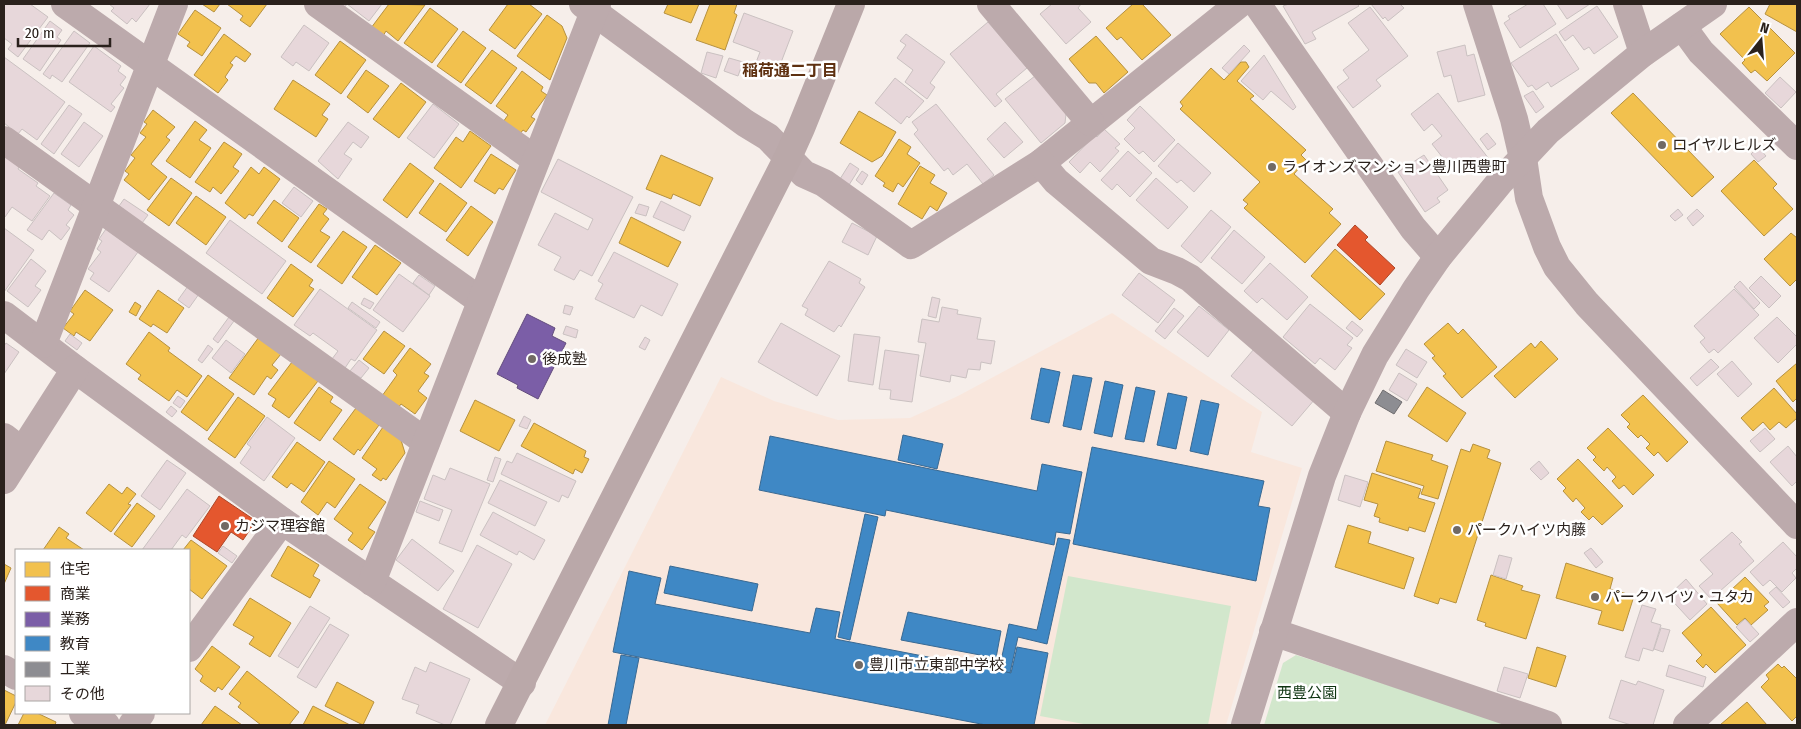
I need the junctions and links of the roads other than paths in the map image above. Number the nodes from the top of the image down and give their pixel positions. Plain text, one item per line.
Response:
1 (65, 4) edge
2 (174, 4) edge
3 (318, 4) edge
4 (851, 4) edge
5 (991, 4) edge
6 (1238, 4) edge
7 (1257, 4) edge
8 (1477, 4) edge
9 (1627, 4) edge
10 (1713, 4) edge
11 (591, 6) edge
12 (1682, 26) junction
13 (1643, 53) junction
14 (151, 65) junction
15 (1090, 122) junction
16 (4, 140) edge
17 (1797, 146) edge
18 (788, 157) junction
19 (1523, 158) junction
20 (536, 160) junction
21 (1041, 163) junction
22 (96, 207) junction
23 (1438, 257) junction
24 (481, 300) junction
25 (4, 315) edge
26 (43, 344) junction
27 (75, 369) junction
28 (1347, 413) junction
29 (426, 442) junction
30 (13, 444) edge
31 (4, 480) edge
32 (282, 521) junction
33 (1797, 525) edge
34 (372, 582) junction
35 (1797, 622) edge
36 (1273, 632) junction
37 (190, 647) edge
38 (4, 669) edge
39 (15, 675) edge
40 (522, 683) junction
41 (85, 714) edge
42 (140, 714) edge
43 (106, 725) edge
44 (132, 725) edge
45 (500, 725) edge
46 (1245, 725) edge
47 (1548, 725) edge
48 (1687, 725) edge

1 - 14 street
2 - 14 street
3 - 20 street
4 - 18 street
5 - 15 street
6 - 15 street
7 - 23 street
8 - 19 street
9 - 13 street
10 - 12 street
11 - 18 street
11 - 20 street
12 - 13 street
12 - 17 street
13 - 19 street
14 - 22 street
14 - 24 street
15 - 21 street
16 - 22 street
18 - 21 street
18 - 40 street
19 - 23 street
19 - 33 street
20 - 24 street
21 - 28 street
22 - 26 street
22 - 29 street
23 - 28 street
24 - 29 street
25 - 26 street
26 - 27 street
27 - 30 street
27 - 32 street
28 - 36 street
29 - 34 street
30 - 31 street
32 - 34 street
32 - 37 street
34 - 40 street
35 - 48 street
36 - 46 street
36 - 47 street
38 - 39 street
40 - 45 street
41 - 43 street
42 - 44 street

